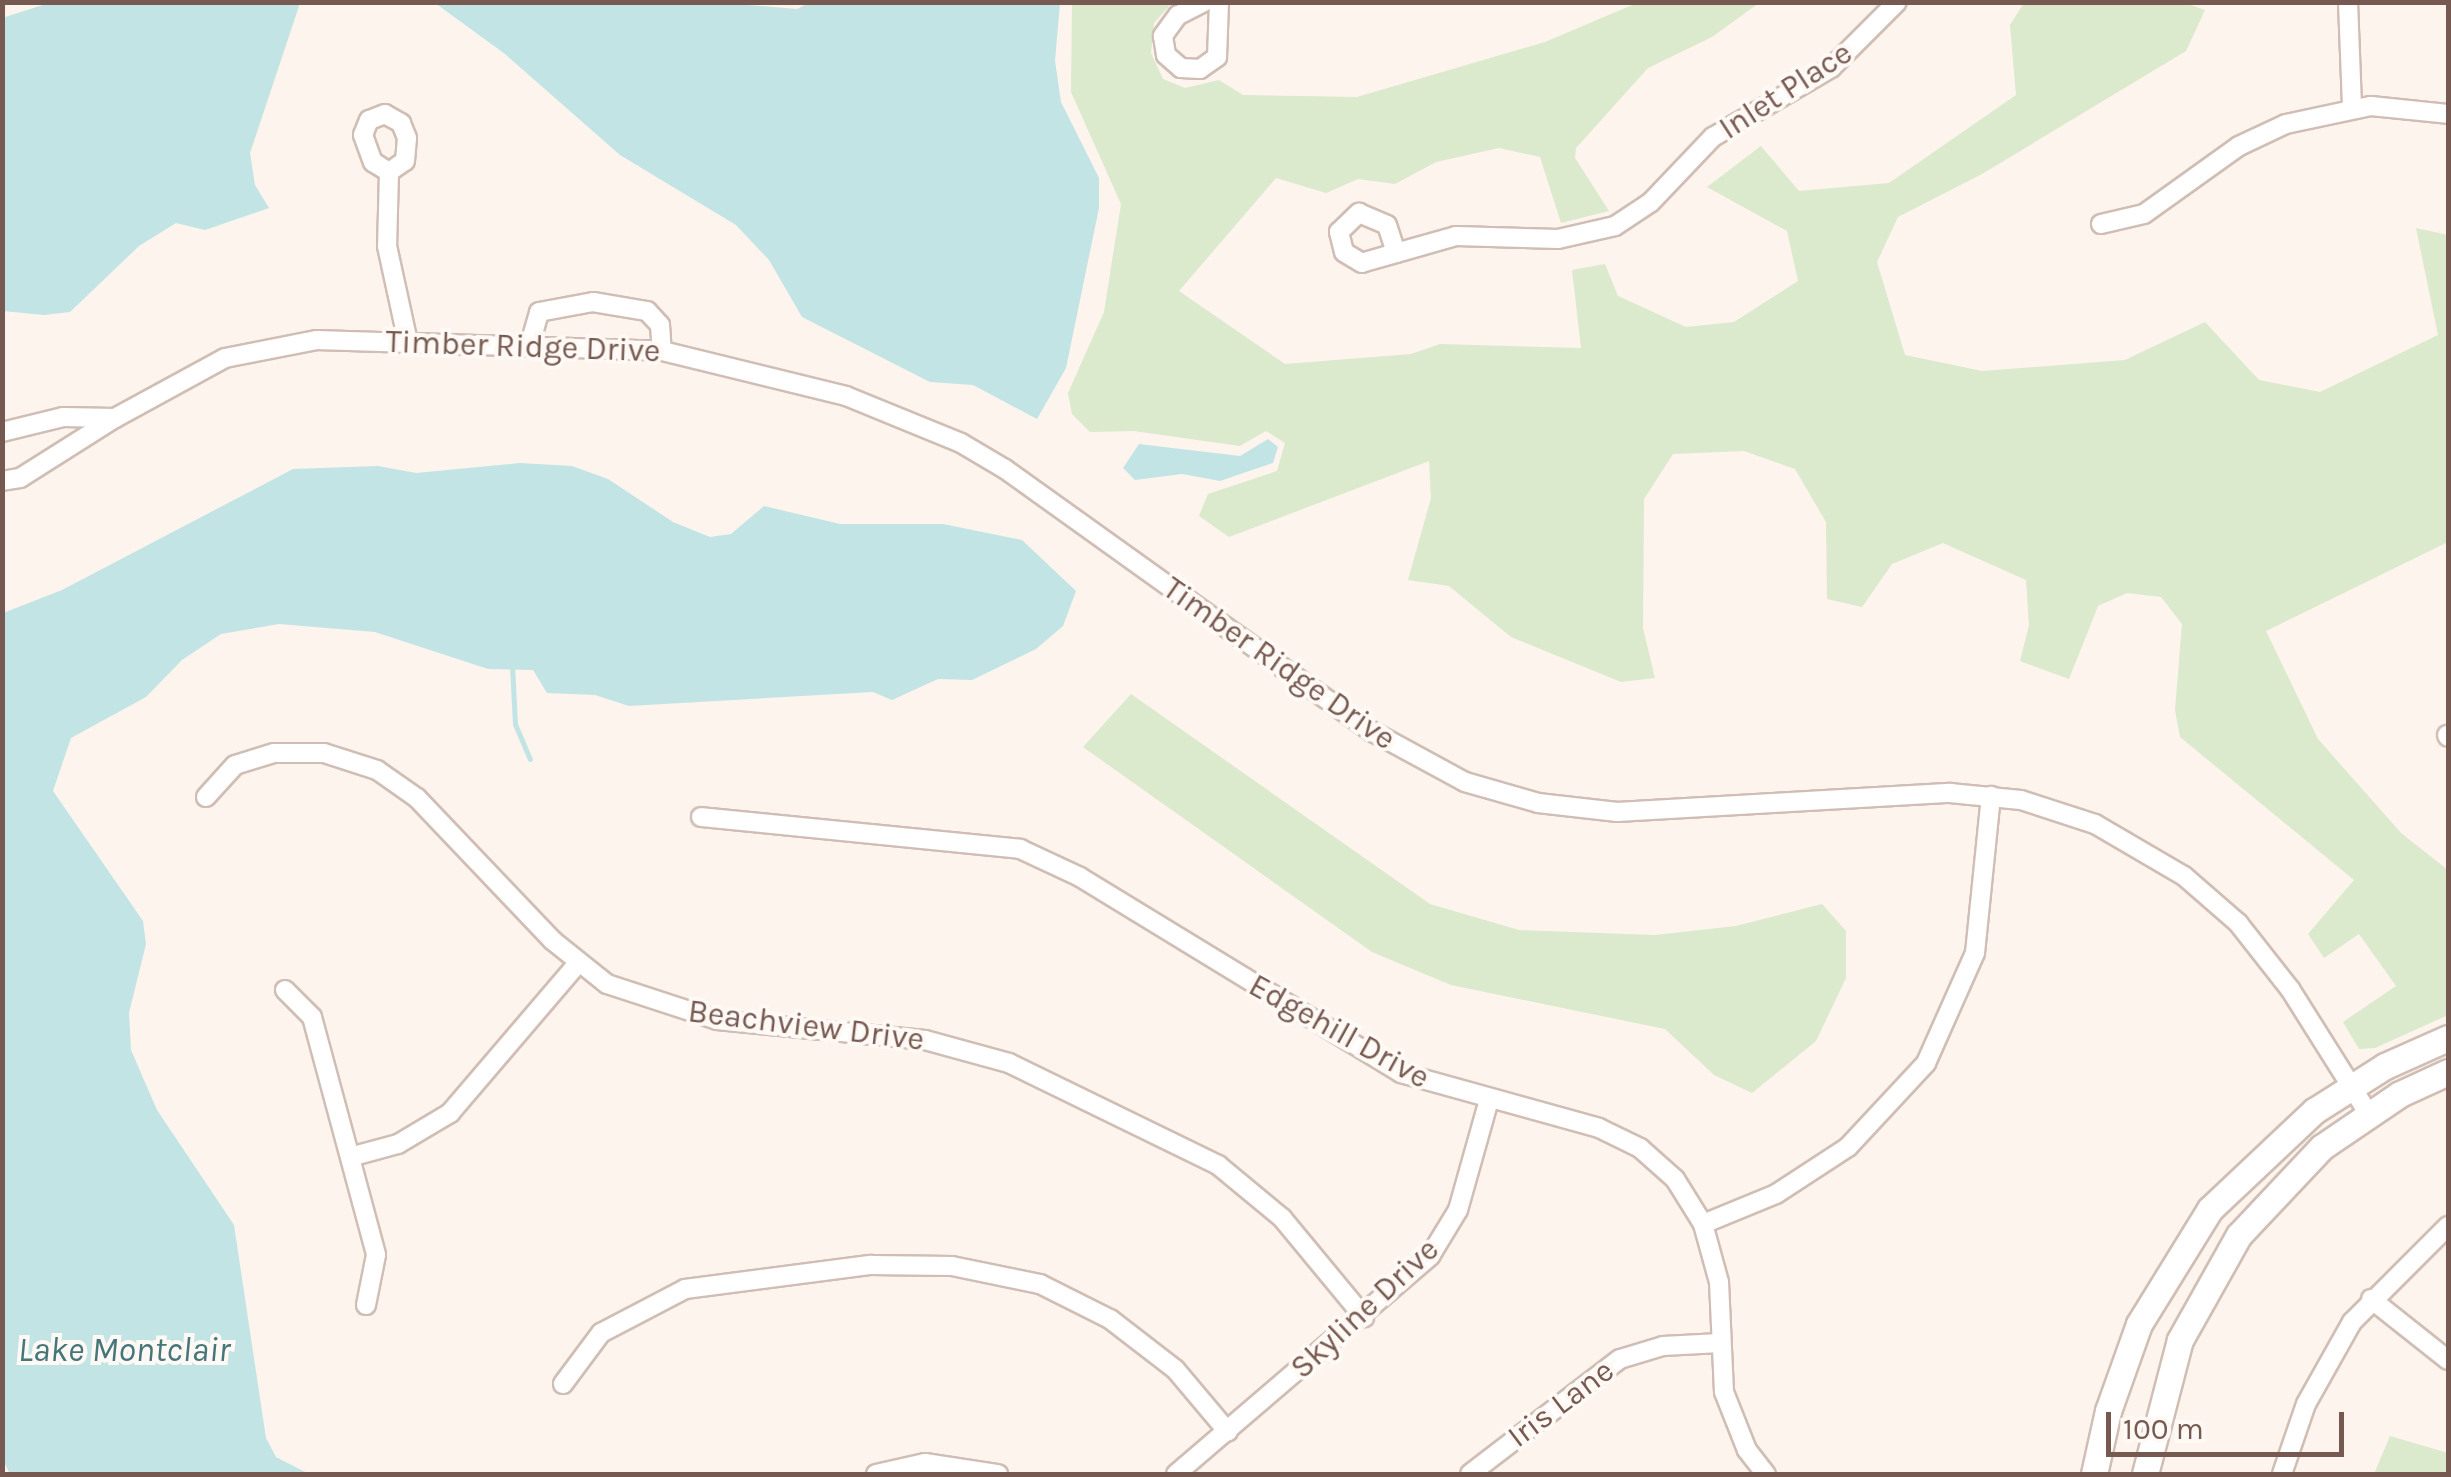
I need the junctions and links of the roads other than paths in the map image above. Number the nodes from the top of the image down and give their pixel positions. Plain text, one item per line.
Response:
1 (1204, 2) edge
2 (1219, 2) edge
3 (1897, 2) edge
4 (2348, 2) edge
5 (2352, 108) junction
6 (2448, 114) edge
7 (389, 172) dead end
8 (2101, 224) dead end
9 (1396, 253) dead end
10 (408, 342) junction
11 (530, 344) junction
12 (662, 351) junction
13 (116, 418) junction
14 (2, 432) edge
15 (2, 481) edge
16 (1991, 796) junction
17 (206, 797) dead end
18 (700, 817) dead end
19 (578, 963) junction
20 (286, 990) dead end
21 (2448, 1038) edge
22 (2448, 1072) edge
23 (2350, 1086) junction
24 (1489, 1100) junction
25 (2368, 1113) junction
26 (350, 1157) junction
27 (1702, 1224) junction
28 (2448, 1226) edge
29 (2371, 1299) junction
30 (366, 1305) dead end
31 (1364, 1317) junction
32 (1720, 1343) junction
33 (2448, 1360) edge
34 (563, 1384) dead end
35 (1228, 1432) junction
36 (876, 1474) edge
37 (998, 1474) edge
38 (1176, 1474) edge
39 (1470, 1474) edge
40 (1766, 1474) edge
41 (2094, 1474) edge
42 (2145, 1474) edge
43 (2282, 1474) edge

1 - 2 street
3 - 9 street, Inlet Place
4 - 5 street
5 - 6 street
5 - 8 street
7 - 10 street
10 - 11 street, Timber Ridge Drive
10 - 13 street, Timber Ridge Drive
11 - 12 street, Timber Ridge Drive
11 - 12 street
12 - 16 street, Timber Ridge Drive
13 - 14 street
13 - 15 street, Timber Ridge Drive
16 - 23 street, Timber Ridge Drive
16 - 27 street
17 - 19 street, Beachview Drive
18 - 24 street, Edgehill Drive
19 - 26 street
19 - 31 street, Beachview Drive
20 - 26 street
21 - 23 main road
22 - 25 main road
23 - 25 street, Timber Ridge Drive
23 - 41 main road
24 - 27 street, Edgehill Drive
24 - 31 street, Skyline Drive
25 - 42 main road
26 - 30 street
27 - 32 street, Edgehill Drive
28 - 29 street
29 - 33 street
29 - 43 street
31 - 35 street, Skyline Drive
32 - 39 street, Iris Lane
32 - 40 street, Edgehill Drive
34 - 35 street
35 - 38 street, Skyline Drive
36 - 37 street

